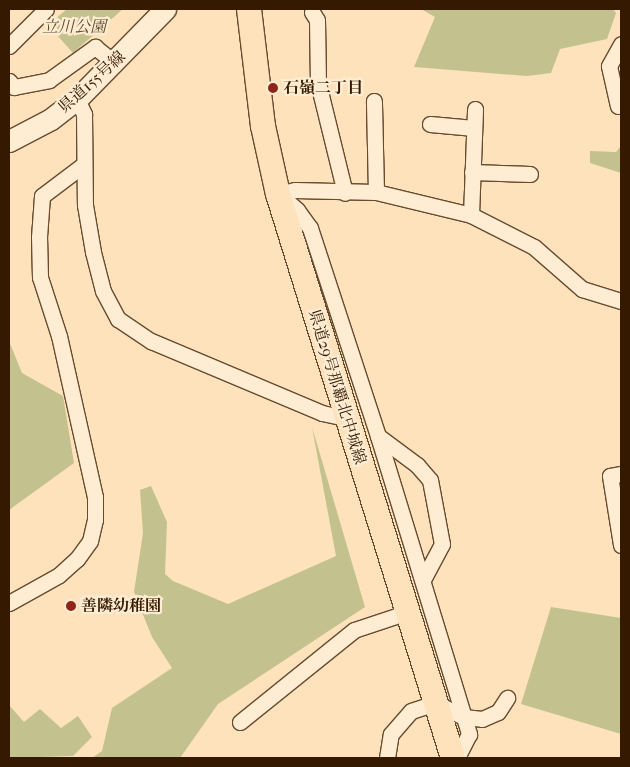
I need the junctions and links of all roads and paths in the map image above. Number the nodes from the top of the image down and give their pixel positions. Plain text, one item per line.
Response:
1 (46, 9) edge
2 (165, 9) edge
3 (249, 9) edge
4 (312, 12) dead end
5 (621, 44) edge
6 (9, 46) edge
7 (115, 63) junction
8 (9, 81) edge
9 (77, 99) junction
10 (374, 101) dead end
11 (618, 106) dead end
12 (475, 110) dead end
13 (430, 124) dead end
14 (474, 128) junction
15 (9, 141) edge
16 (83, 165) junction
17 (472, 172) junction
18 (530, 174) dead end
19 (376, 192) junction
20 (344, 193) junction
21 (278, 194) junction
22 (471, 216) junction
23 (621, 301) edge
24 (346, 418) junction
25 (378, 436) junction
26 (621, 474) edge
27 (621, 545) edge
28 (423, 579) junction
29 (9, 603) edge
30 (408, 612) junction
31 (507, 698) dead end
32 (436, 703) junction
33 (464, 717) junction
34 (240, 722) dead end
35 (387, 758) edge
36 (453, 758) edge
37 (457, 758) edge

1 - 6 street
2 - 7 main road, 県道155号線
3 - 21 main road, 県道29号那覇北中城線
4 - 20 street
5 - 11 street
7 - 8 street
7 - 9 main road, 県道155号線
9 - 15 main road, 県道155号線
9 - 16 street
10 - 19 street
12 - 14 street
13 - 14 street
14 - 17 street
16 - 24 street
16 - 29 street
17 - 18 street
17 - 22 street
19 - 20 street
19 - 22 street
20 - 21 street
21 - 24 main road, 県道29号那覇北中城線
21 - 25 street
22 - 23 street
24 - 30 main road, 県道29号那覇北中城線
25 - 28 street
25 - 28 street
26 - 27 street
28 - 33 street
30 - 32 main road, 県道29号那覇北中城線
30 - 34 street
31 - 33 street
32 - 33 street
32 - 35 street
32 - 36 main road, 県道29号那覇北中城線
33 - 37 street

